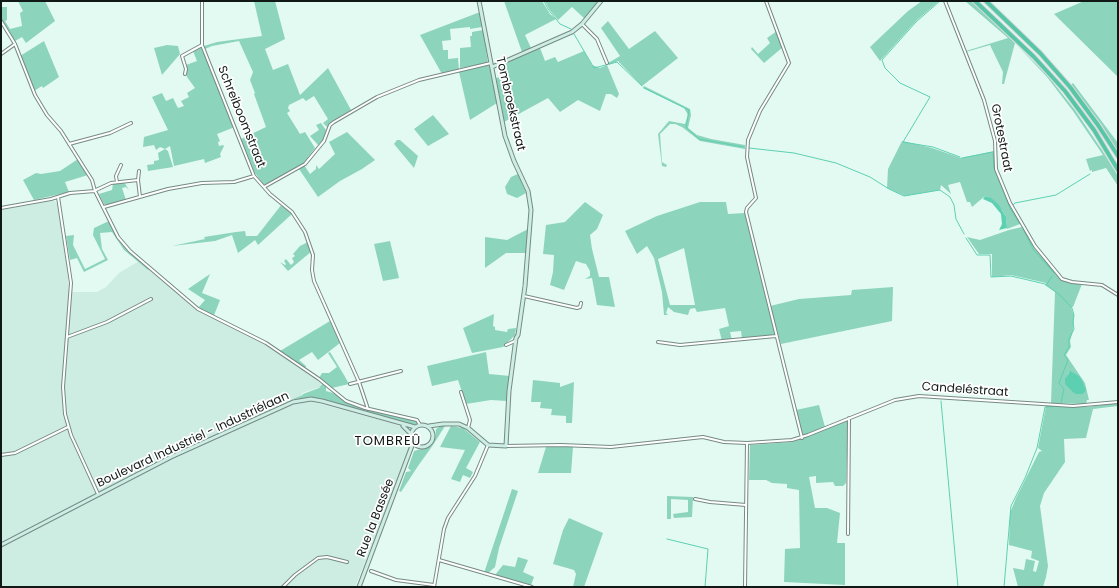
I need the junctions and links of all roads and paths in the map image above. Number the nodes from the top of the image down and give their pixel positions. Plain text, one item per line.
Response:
1 (202, 1) edge
2 (479, 1) edge
3 (601, 1) edge
4 (766, 1) edge
5 (945, 1) edge
6 (975, 1) edge
7 (986, 1) edge
8 (1, 21) edge
9 (582, 24) junction
10 (15, 44) junction
11 (202, 45) junction
12 (1, 54) edge
13 (607, 63) dead end
14 (491, 65) junction
15 (185, 74) dead end
16 (131, 123) dead end
17 (69, 144) junction
18 (1118, 156) edge
19 (121, 165) dead end
20 (1118, 170) edge
21 (139, 171) dead end
22 (254, 176) junction
23 (138, 180) junction
24 (117, 182) junction
25 (264, 187) junction
26 (95, 191) junction
27 (58, 197) junction
28 (140, 197) junction
29 (104, 207) junction
30 (1, 208) edge
31 (1118, 295) edge
32 (523, 298) junction
33 (151, 299) dead end
34 (581, 303) dead end
35 (776, 336) junction
36 (67, 337) junction
37 (515, 341) junction
38 (658, 342) dead end
39 (506, 345) dead end
40 (401, 371) dead end
41 (359, 382) junction
42 (350, 384) dead end
43 (461, 392) dead end
44 (1118, 402) edge
45 (368, 408) junction
46 (849, 418) junction
47 (402, 424) junction
48 (440, 424) junction
49 (420, 425) junction
50 (429, 426) junction
51 (68, 427) junction
52 (415, 427) junction
53 (468, 428) junction
54 (433, 432) junction
55 (411, 434) junction
56 (802, 438) junction
57 (413, 443) junction
58 (747, 443) junction
59 (488, 445) junction
60 (506, 446) junction
61 (420, 447) junction
62 (1, 455) edge
63 (410, 456) junction
64 (98, 494) junction
65 (695, 499) dead end
66 (746, 505) junction
67 (848, 534) dead end
68 (1, 545) edge
69 (439, 560) junction
70 (348, 562) dead end
71 (371, 571) dead end
72 (434, 586) edge
73 (283, 587) edge
74 (358, 587) edge
75 (532, 587) edge
76 (745, 587) edge

1 - 11 street, Schreiboomstraat
2 - 14 main road, Tombroekstraat
3 - 9 main road
4 - 35 street
5 - 31 street, Grotestraat
6 - 20 highway
7 - 18 highway
8 - 10 street
9 - 13 street
9 - 14 main road
10 - 12 street
10 - 17 street
11 - 15 street
11 - 22 street, Schreiboomstraat
14 - 25 street
14 - 32 main road, Tombroekstraat
16 - 17 street
17 - 26 street
19 - 24 street
21 - 23 street
22 - 25 street, Schreiboomstraat
22 - 28 street
23 - 24 street
23 - 28 street
24 - 26 street
25 - 41 street, Schreiboomstraat
26 - 27 street
26 - 29 street
27 - 30 street
27 - 36 street
28 - 29 street
29 - 45 street
32 - 34 street
32 - 37 main road, Tombroekstraat
33 - 36 street
35 - 38 street
35 - 56 street
36 - 51 street
37 - 39 street
37 - 60 main road, Tombroekstraat
40 - 41 street
41 - 42 street
41 - 45 street, Schreiboomstraat
43 - 53 street
44 - 46 street, Candeléstraat
45 - 49 street
46 - 56 street, Candeléstraat
46 - 67 street
47 - 52 main road, Boulevard Industriel - Industriélaan
47 - 55 main road
47 - 64 main road, Boulevard Industriel - Industriélaan
48 - 50 main road
48 - 53 main road
48 - 54 main road
49 - 50 main road
49 - 52 main road
50 - 54 main road
51 - 62 street
51 - 64 street
52 - 55 main road
53 - 59 main road
54 - 61 main road
55 - 57 main road
56 - 58 street, Candeléstraat
57 - 61 main road
57 - 63 main road, Rue la Bassée
58 - 60 street, Candeléstraat
58 - 66 street
59 - 60 main road
59 - 69 street
61 - 63 main road, Rue la Bassée
63 - 74 main road, Rue la Bassée
64 - 68 main road, Boulevard Industriel - Industriélaan
65 - 66 street
66 - 76 street
69 - 72 street
69 - 75 street
70 - 73 street
71 - 72 street

